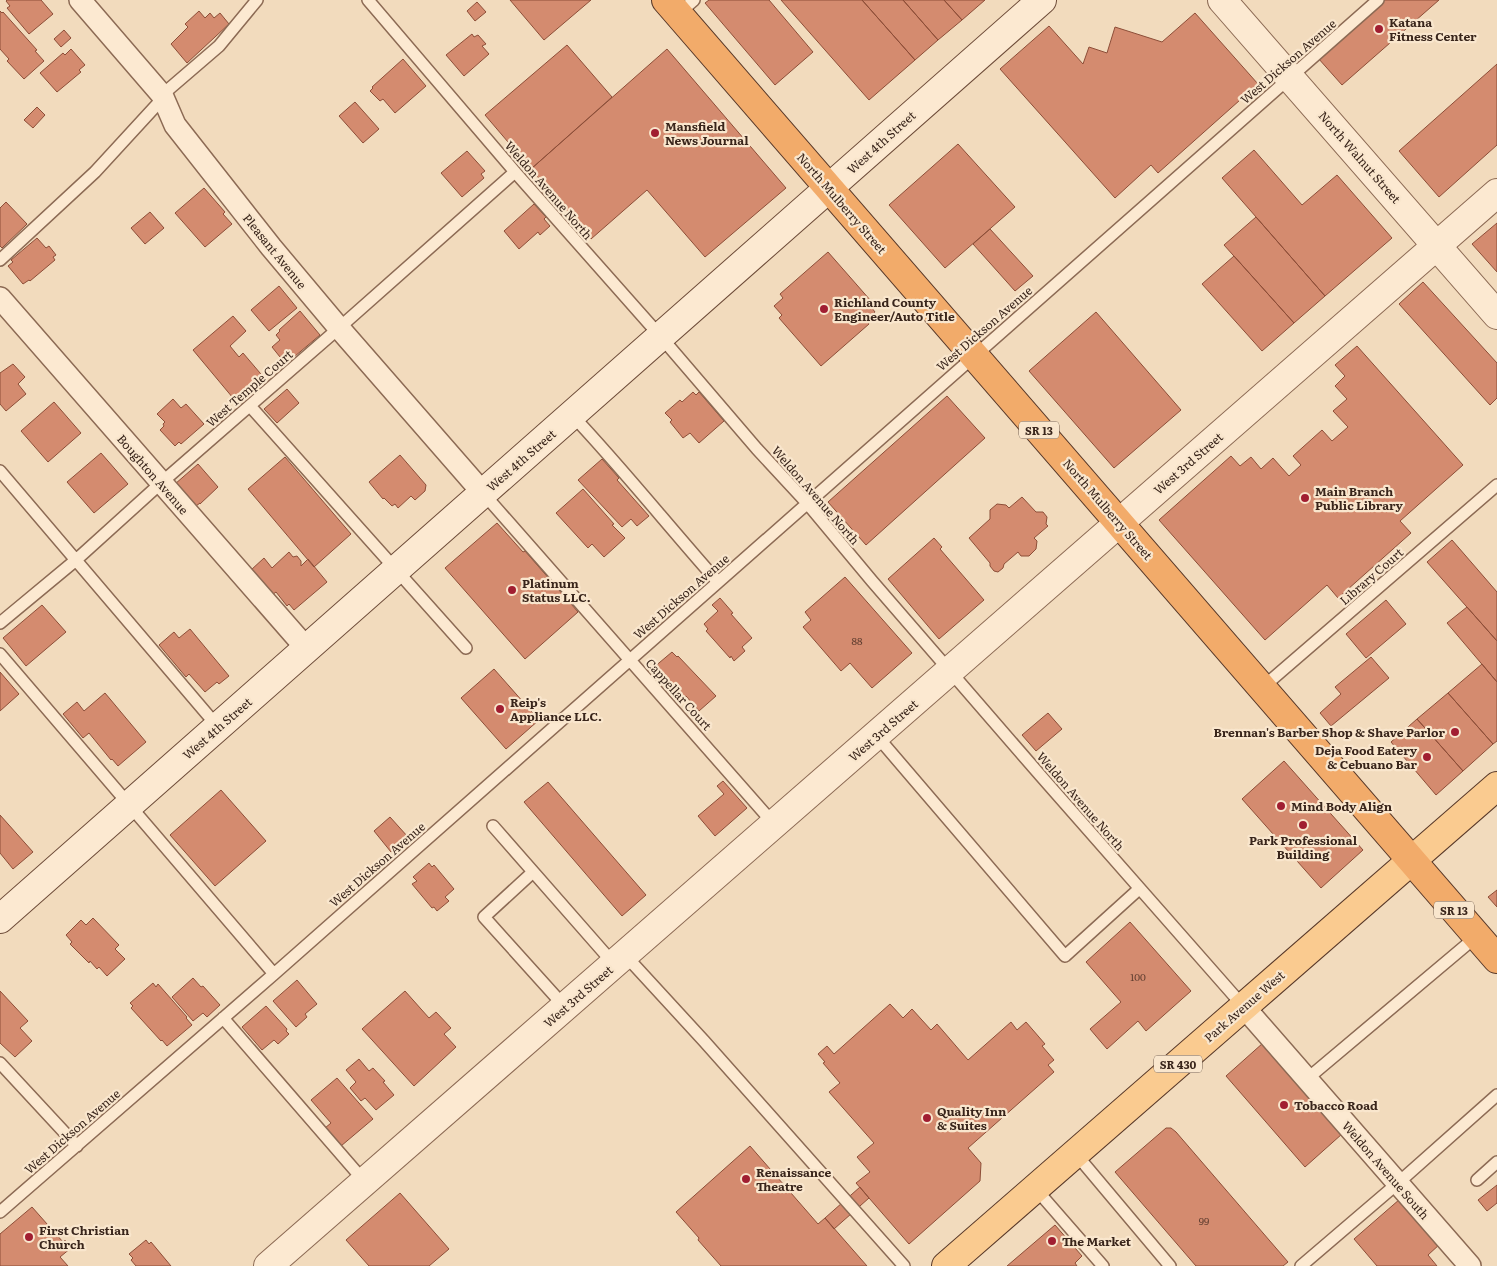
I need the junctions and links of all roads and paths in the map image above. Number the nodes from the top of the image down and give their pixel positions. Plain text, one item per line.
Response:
1 (80, 0) edge
2 (257, 0) edge
3 (368, 0) edge
4 (1042, 0) edge
5 (1222, 0) edge
6 (1378, 0) edge
7 (680, 5) edge
8 (1290, 77) junction
9 (163, 96) junction
10 (515, 172) junction
11 (829, 188) junction
12 (1497, 193) edge
13 (1437, 246) junction
14 (0, 260) edge
15 (0, 298) edge
16 (1497, 315) edge
17 (339, 328) junction
18 (661, 337) junction
19 (974, 356) junction
20 (250, 406) junction
21 (572, 416) junction
22 (0, 471) edge
23 (161, 483) junction
24 (1497, 485) edge
25 (483, 493) junction
26 (807, 503) junction
27 (1120, 522) junction
28 (76, 560) junction
29 (396, 570) junction
30 (718, 582) junction
31 (0, 623) edge
32 (466, 648) dead end
33 (306, 649) junction
34 (0, 654) edge
35 (630, 659) junction
36 (950, 671) junction
37 (1262, 688) junction
38 (218, 727) junction
39 (876, 735) junction
40 (1497, 786) edge
41 (129, 806) junction
42 (774, 824) junction
43 (493, 826) dead end
44 (1410, 860) junction
45 (533, 872) junction
46 (1139, 889) junction
47 (0, 919) edge
48 (1477, 936) junction
49 (620, 959) junction
50 (1497, 959) edge
51 (274, 974) junction
52 (565, 1007) junction
53 (1244, 1007) junction
54 (223, 1018) junction
55 (0, 1063) edge
56 (1307, 1079) junction
57 (1497, 1094) edge
58 (77, 1146) junction
59 (1075, 1153) junction
60 (1497, 1162) edge
61 (1476, 1180) dead end
62 (365, 1182) junction
63 (1398, 1183) junction
64 (1036, 1188) junction
65 (0, 1212) edge
66 (268, 1266) edge
67 (904, 1266) edge
68 (946, 1266) edge
69 (1103, 1266) edge
70 (1170, 1266) edge
71 (1301, 1266) edge
72 (1470, 1266) edge

1 - 9 street, Pleasant Avenue
2 - 9 lane
3 - 10 lane, Weldon Avenue North
4 - 11 street, West 4th Street
5 - 8 street, North Walnut Street
6 - 8 lane, West Dickson Avenue
7 - 11 highway, North Mulberry Street / SR 13
8 - 13 street, North Walnut Street
8 - 19 lane, West Dickson Avenue
9 - 14 lane
9 - 17 street, Pleasant Avenue
10 - 17 lane, West Temple Court
10 - 18 lane, Weldon Avenue North
11 - 18 street, West 4th Street
11 - 19 highway, North Mulberry Street / SR 13
12 - 13 street, West 3rd Street
13 - 16 street, North Walnut Street
13 - 27 street, West 3rd Street
15 - 23 street, Boughton Avenue
17 - 20 lane, West Temple Court
17 - 25 street, Pleasant Avenue
18 - 21 street, West 4th Street
18 - 26 lane, Weldon Avenue North
19 - 26 lane, West Dickson Avenue
19 - 27 highway, North Mulberry Street / SR 13
20 - 23 lane, West Temple Court
20 - 29 lane
21 - 25 street, West 4th Street
21 - 30 lane
22 - 28 lane
23 - 28 lane, West Temple Court
23 - 33 street, Boughton Avenue
24 - 37 lane, Library Court
25 - 29 street, West 4th Street
25 - 35 lane, Cappellar Court
26 - 30 lane, West Dickson Avenue
26 - 36 lane, Weldon Avenue North
27 - 36 street, West 3rd Street
27 - 37 highway, North Mulberry Street / SR 13
28 - 31 lane, West Temple Court
28 - 38 lane
29 - 32 lane
29 - 33 street, West 4th Street
30 - 35 lane, West Dickson Avenue
33 - 38 street, West 4th Street
34 - 41 lane
35 - 42 lane, Cappellar Court
35 - 51 lane, West Dickson Avenue
36 - 39 street, West 3rd Street
36 - 46 lane, Weldon Avenue North
37 - 44 highway, North Mulberry Street / SR 13
38 - 41 street, West 4th Street
39 - 42 street, West 3rd Street
39 - 46 lane
40 - 44 main road, Park Avenue West / SR 430
41 - 47 street, West 4th Street
41 - 51 lane
42 - 49 street, West 3rd Street
43 - 45 lane
44 - 48 highway, SR 13
44 - 53 main road, Park Avenue West / SR 430
45 - 49 lane
45 - 52 lane
46 - 53 lane, Weldon Avenue North
48 - 50 highway, SR 13
48 - 56 lane
49 - 52 street, West 3rd Street
49 - 67 lane
51 - 54 lane, West Dickson Avenue
52 - 62 street, West 3rd Street
53 - 56 street, Weldon Avenue South
53 - 59 main road, Park Avenue West / SR 430
54 - 58 lane, West Dickson Avenue
54 - 62 lane
55 - 58 lane
56 - 63 street, Weldon Avenue South
57 - 63 lane
58 - 65 lane, West Dickson Avenue
59 - 64 main road, Park Avenue West / SR 430
59 - 70 lane
60 - 61 lane
62 - 66 street, West 3rd Street
63 - 71 lane
63 - 72 street, Weldon Avenue South
64 - 68 main road, Park Avenue West / SR 430
64 - 69 lane

